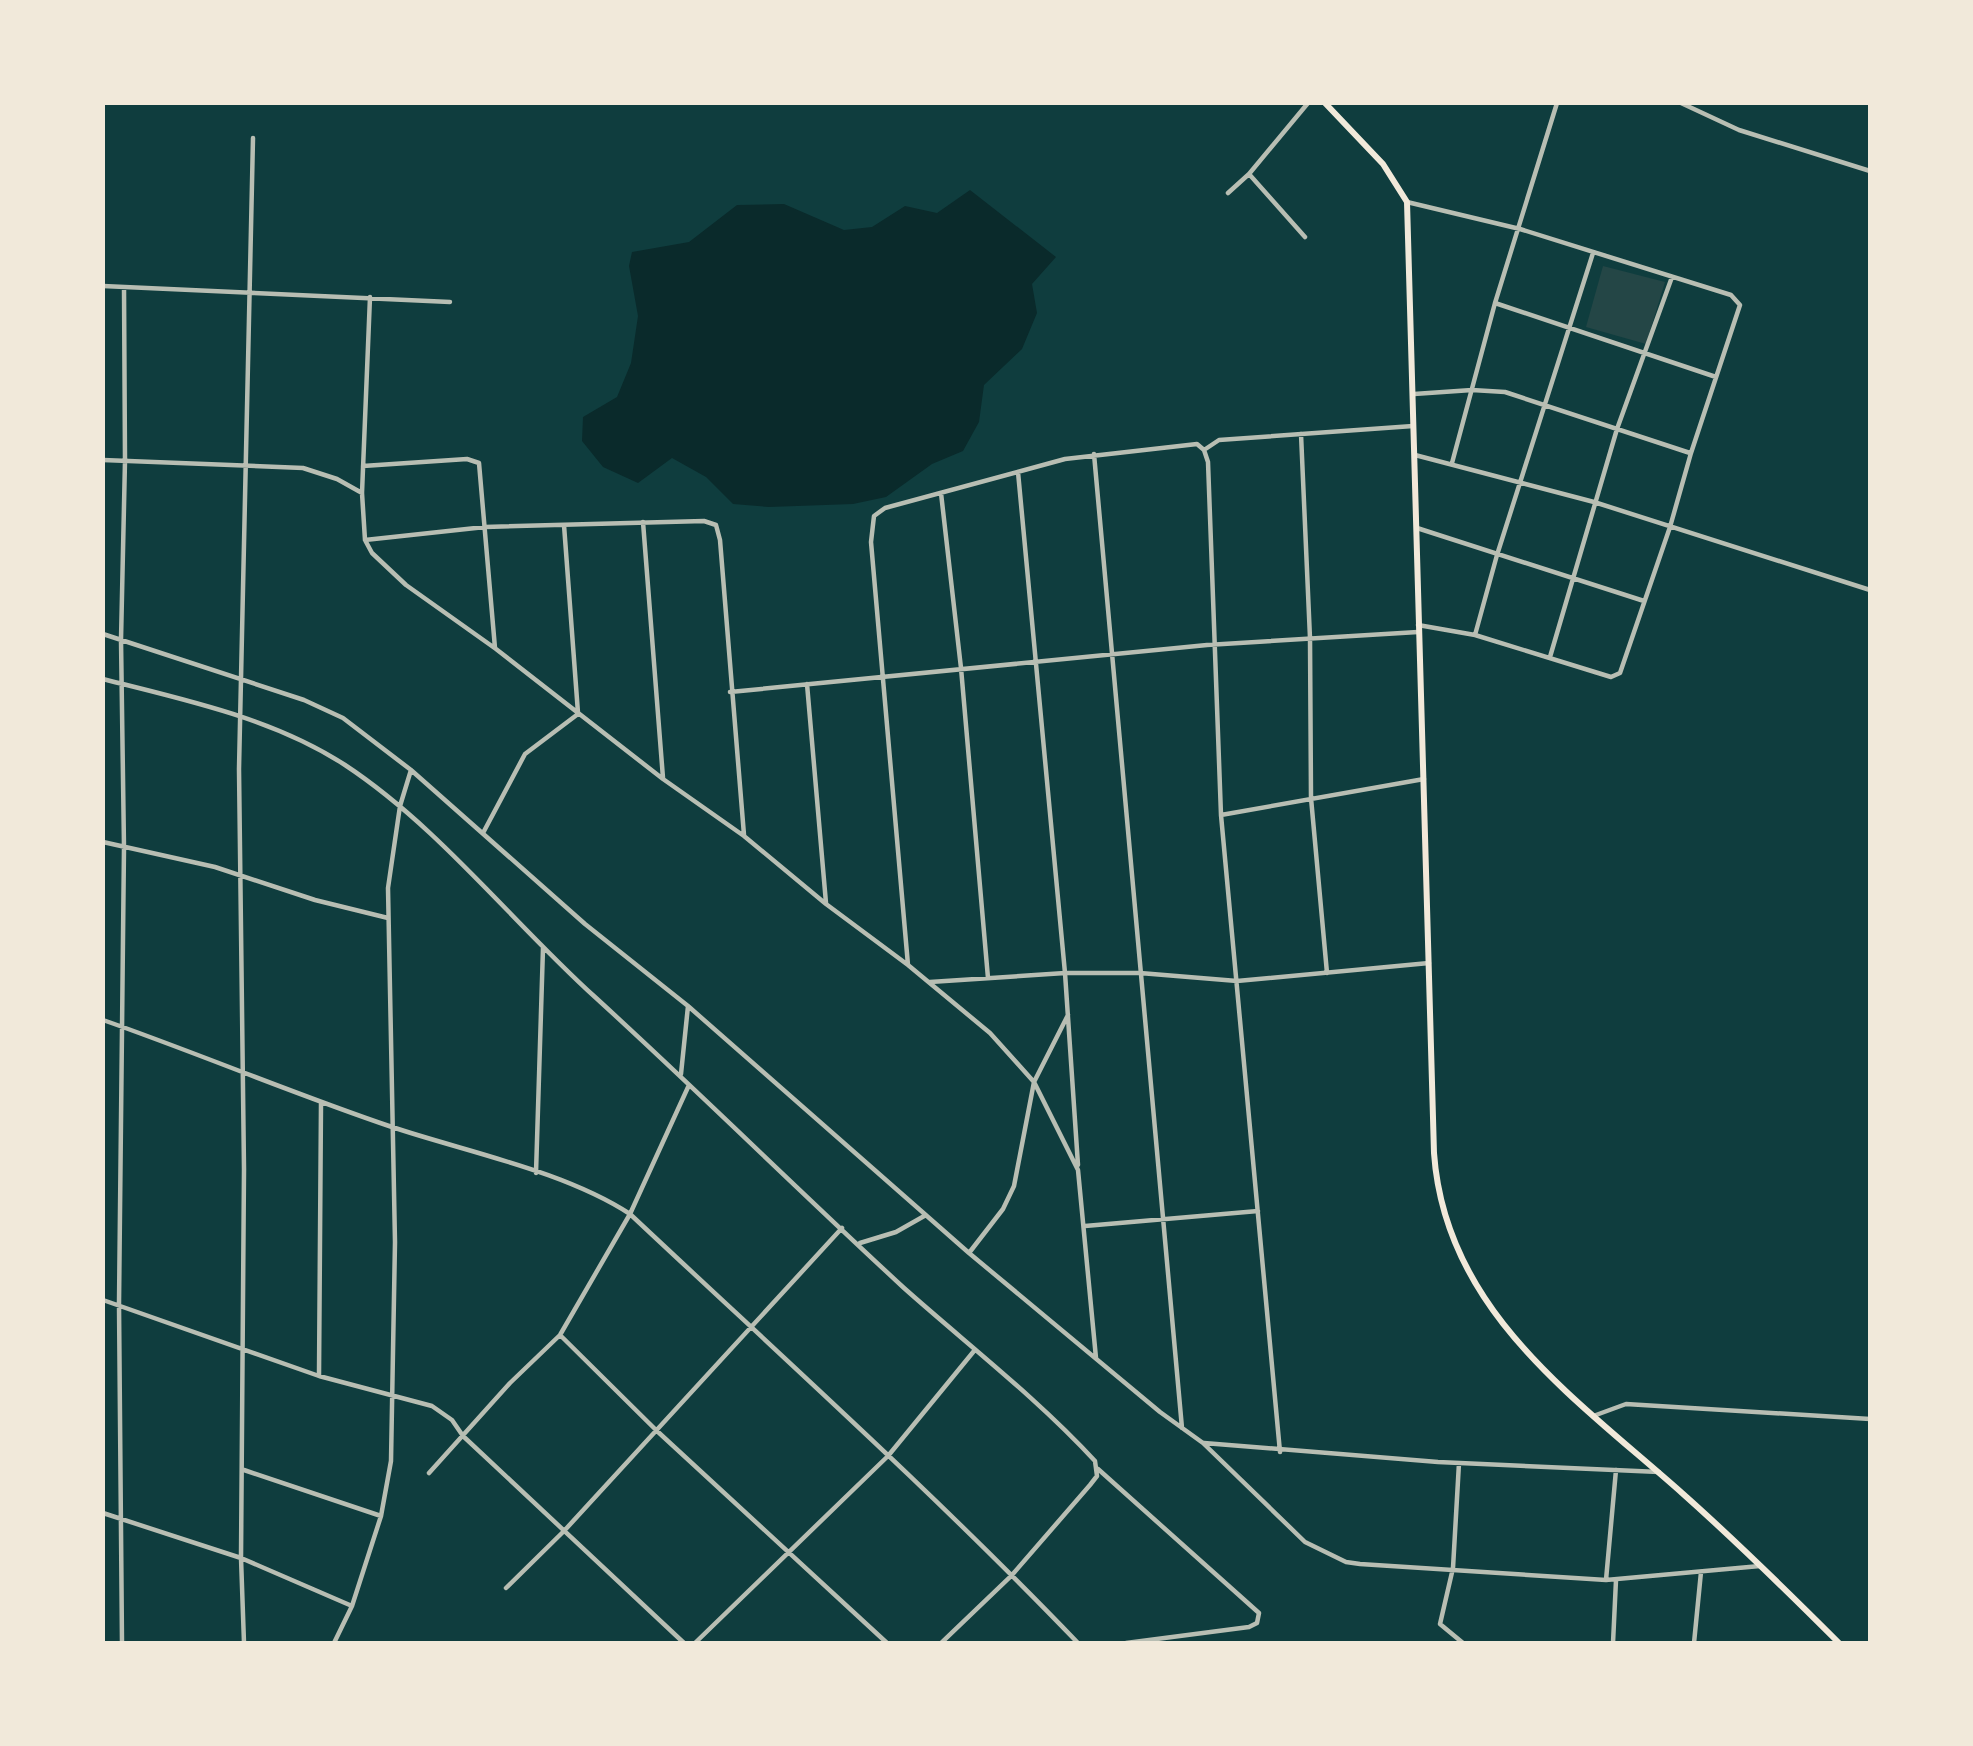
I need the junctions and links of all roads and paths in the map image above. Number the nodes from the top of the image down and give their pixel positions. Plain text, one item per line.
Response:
1 (1308, 103) edge
2 (1325, 103) edge
3 (1557, 103) edge
4 (1681, 103) edge
5 (253, 138) dead end
6 (1870, 171) edge
7 (1250, 174) junction
8 (1228, 192) dead end
9 (1407, 202) junction
10 (1520, 229) junction
11 (1305, 237) dead end
12 (1593, 253) junction
13 (1672, 277) junction
14 (103, 286) edge
15 (124, 287) junction
16 (250, 293) junction
17 (370, 297) junction
18 (450, 302) dead end
19 (1495, 303) junction
20 (1568, 326) junction
21 (1646, 351) junction
22 (1716, 377) junction
23 (1472, 390) junction
24 (1414, 394) junction
25 (1544, 405) junction
26 (1414, 426) junction
27 (1617, 429) junction
28 (1301, 434) junction
29 (1204, 450) junction
30 (1690, 453) junction
31 (1094, 454) junction
32 (1414, 455) junction
33 (103, 460) edge
34 (125, 460) junction
35 (1452, 463) junction
36 (245, 466) junction
37 (363, 466) junction
38 (1018, 472) junction
39 (1520, 484) junction
40 (362, 493) junction
41 (941, 493) junction
42 (1594, 502) junction
43 (643, 522) junction
44 (564, 525) junction
45 (485, 527) junction
46 (1670, 527) junction
47 (1417, 528) junction
48 (365, 540) junction
49 (1497, 555) junction
50 (1571, 580) junction
51 (1870, 590) edge
52 (1644, 601) junction
53 (1418, 628) junction
54 (103, 634) edge
55 (1475, 635) junction
56 (1310, 638) junction
57 (121, 640) junction
58 (1215, 645) junction
59 (495, 649) junction
60 (1112, 654) junction
61 (1550, 657) junction
62 (1035, 662) junction
63 (961, 668) junction
64 (884, 676) junction
65 (103, 678) edge
66 (243, 681) junction
67 (122, 683) junction
68 (807, 684) junction
69 (730, 692) junction
70 (578, 714) junction
71 (239, 717) junction
72 (411, 770) junction
73 (663, 779) junction
74 (1424, 779) junction
75 (1311, 798) junction
76 (400, 806) junction
77 (1222, 815) junction
78 (482, 834) junction
79 (744, 836) junction
80 (103, 842) edge
81 (124, 847) junction
82 (239, 874) junction
83 (826, 904) junction
84 (388, 918) junction
85 (542, 947) junction
86 (1429, 963) junction
87 (908, 965) junction
88 (1065, 973) junction
89 (1140, 973) junction
90 (1327, 973) junction
91 (988, 978) junction
92 (1237, 981) junction
93 (929, 982) junction
94 (688, 1006) junction
95 (1068, 1014) junction
96 (103, 1020) edge
97 (121, 1026) junction
98 (243, 1072) junction
99 (681, 1074) junction
100 (1034, 1082) junction
101 (690, 1085) junction
102 (321, 1103) junction
103 (393, 1127) junction
104 (1078, 1170) junction
105 (536, 1173) junction
106 (1258, 1211) junction
107 (630, 1214) junction
108 (926, 1215) junction
109 (1162, 1220) junction
110 (1084, 1226) junction
111 (843, 1228) junction
112 (859, 1244) junction
113 (969, 1253) junction
114 (103, 1300) edge
115 (119, 1304) junction
116 (752, 1329) junction
117 (560, 1335) junction
118 (244, 1351) junction
119 (974, 1351) junction
120 (1096, 1358) junction
121 (319, 1376) junction
122 (394, 1398) junction
123 (1595, 1415) junction
124 (1870, 1419) edge
125 (1182, 1429) junction
126 (657, 1431) junction
127 (463, 1436) junction
128 (1203, 1443) junction
129 (1280, 1452) junction
130 (888, 1456) junction
131 (1459, 1463) junction
132 (1097, 1468) junction
133 (1616, 1470) junction
134 (244, 1471) junction
135 (1659, 1472) junction
136 (429, 1473) dead end
137 (103, 1513) edge
138 (381, 1516) junction
139 (122, 1519) junction
140 (564, 1531) junction
141 (790, 1554) junction
142 (241, 1558) junction
143 (1760, 1566) junction
144 (1453, 1568) junction
145 (1701, 1572) junction
146 (1012, 1574) junction
147 (1606, 1580) junction
148 (1616, 1580) junction
149 (506, 1588) dead end
150 (352, 1606) junction
151 (122, 1643) edge
152 (244, 1643) edge
153 (334, 1643) edge
154 (684, 1643) edge
155 (695, 1643) edge
156 (887, 1643) edge
157 (941, 1643) edge
158 (1077, 1643) edge
159 (1126, 1643) edge
160 (1463, 1643) edge
161 (1613, 1643) edge
162 (1694, 1643) edge
163 (1839, 1643) edge

1 - 7 street
2 - 9 main road
3 - 10 street
4 - 6 street
5 - 16 street
7 - 8 street
7 - 11 street
9 - 10 street
9 - 24 main road
10 - 12 street
10 - 19 street
12 - 13 street
12 - 20 street
13 - 21 street
13 - 22 street
14 - 15 street
15 - 16 street
15 - 34 street
16 - 17 street
16 - 36 street
17 - 18 street
17 - 37 street
19 - 20 street
19 - 23 street
20 - 21 street
20 - 25 street
21 - 22 street
21 - 27 street
22 - 30 street
23 - 24 street
23 - 25 street
23 - 35 street
24 - 26 main road
25 - 27 street
25 - 39 street
26 - 28 street
26 - 32 main road
27 - 30 street
27 - 42 street
28 - 29 street
28 - 56 street
29 - 31 street
29 - 58 street
30 - 46 street
31 - 38 street
31 - 60 street
32 - 35 street
32 - 47 main road
33 - 34 street
34 - 36 street
34 - 57 street
35 - 39 street
36 - 40 street
36 - 66 street
37 - 40 street
37 - 45 street
38 - 41 street
38 - 62 street
39 - 42 street
39 - 49 street
40 - 48 street
41 - 63 street
41 - 64 street
42 - 46 street
42 - 50 street
43 - 44 street
43 - 69 street
43 - 73 street
44 - 45 street
44 - 70 street
45 - 48 street
45 - 59 street
46 - 51 street
46 - 52 street
47 - 49 street
47 - 53 main road
48 - 59 street
49 - 50 street
49 - 55 street
50 - 52 street
50 - 61 street
52 - 61 street
53 - 55 street
53 - 56 street
53 - 74 main road
54 - 57 street
55 - 61 street
56 - 58 street
56 - 75 street
57 - 66 street
57 - 67 street
58 - 60 street
58 - 77 street
59 - 70 street
60 - 62 street
60 - 89 street
62 - 63 street
62 - 88 street
63 - 64 street
63 - 91 street
64 - 68 street
64 - 87 street
65 - 67 street
66 - 71 street
66 - 72 street
67 - 71 street
67 - 81 street
68 - 69 street
68 - 83 street
69 - 79 street
70 - 73 street
70 - 78 street
71 - 76 street
71 - 82 street
72 - 76 street
72 - 78 street
73 - 79 street
74 - 75 street
74 - 86 main road
75 - 77 street
75 - 90 street
76 - 84 street
76 - 85 street
77 - 92 street
78 - 94 street
79 - 83 street
80 - 81 street
81 - 82 street
81 - 97 street
82 - 84 street
82 - 98 street
83 - 87 street
84 - 103 street
85 - 99 street
85 - 105 street
86 - 90 street
86 - 123 main road
87 - 93 street
88 - 89 street
88 - 91 street
88 - 95 street
89 - 92 street
89 - 109 street
90 - 92 street
91 - 93 street
92 - 106 street
93 - 100 street
94 - 99 street
94 - 108 street
95 - 100 street
95 - 104 street
96 - 97 street
97 - 98 street
97 - 115 street
98 - 102 street
98 - 118 street
99 - 101 street
100 - 104 street
100 - 113 street
101 - 107 street
101 - 111 street
102 - 103 street
102 - 121 street
103 - 105 street
103 - 122 street
104 - 110 street
105 - 107 street
106 - 109 street
106 - 129 street
107 - 116 street
107 - 117 street
108 - 112 street
108 - 113 street
109 - 110 street
109 - 125 street
110 - 120 street
111 - 112 street
111 - 116 street
112 - 119 street
113 - 120 street
114 - 115 street
115 - 118 street
115 - 139 street
116 - 126 street
116 - 130 street
117 - 126 street
117 - 127 street
118 - 121 street
118 - 134 street
119 - 130 street
119 - 132 street
120 - 125 street
121 - 122 street
122 - 127 street
122 - 138 street
123 - 124 street
123 - 135 main road
125 - 128 street
126 - 140 street
126 - 141 street
127 - 136 street
127 - 140 street
128 - 129 street
128 - 144 street
129 - 131 street
130 - 141 street
130 - 146 street
131 - 133 street
131 - 144 street
132 - 146 street
132 - 159 street
133 - 135 street
133 - 147 street
134 - 138 street
134 - 142 street
135 - 143 main road
137 - 139 street
138 - 150 street
139 - 142 street
139 - 151 street
140 - 149 street
140 - 154 street
141 - 155 street
141 - 156 street
142 - 150 street
142 - 152 street
143 - 145 street
143 - 163 main road
144 - 147 street
144 - 160 street
145 - 148 street
145 - 162 street
146 - 157 street
146 - 158 street
147 - 148 street
148 - 161 street
150 - 153 street

